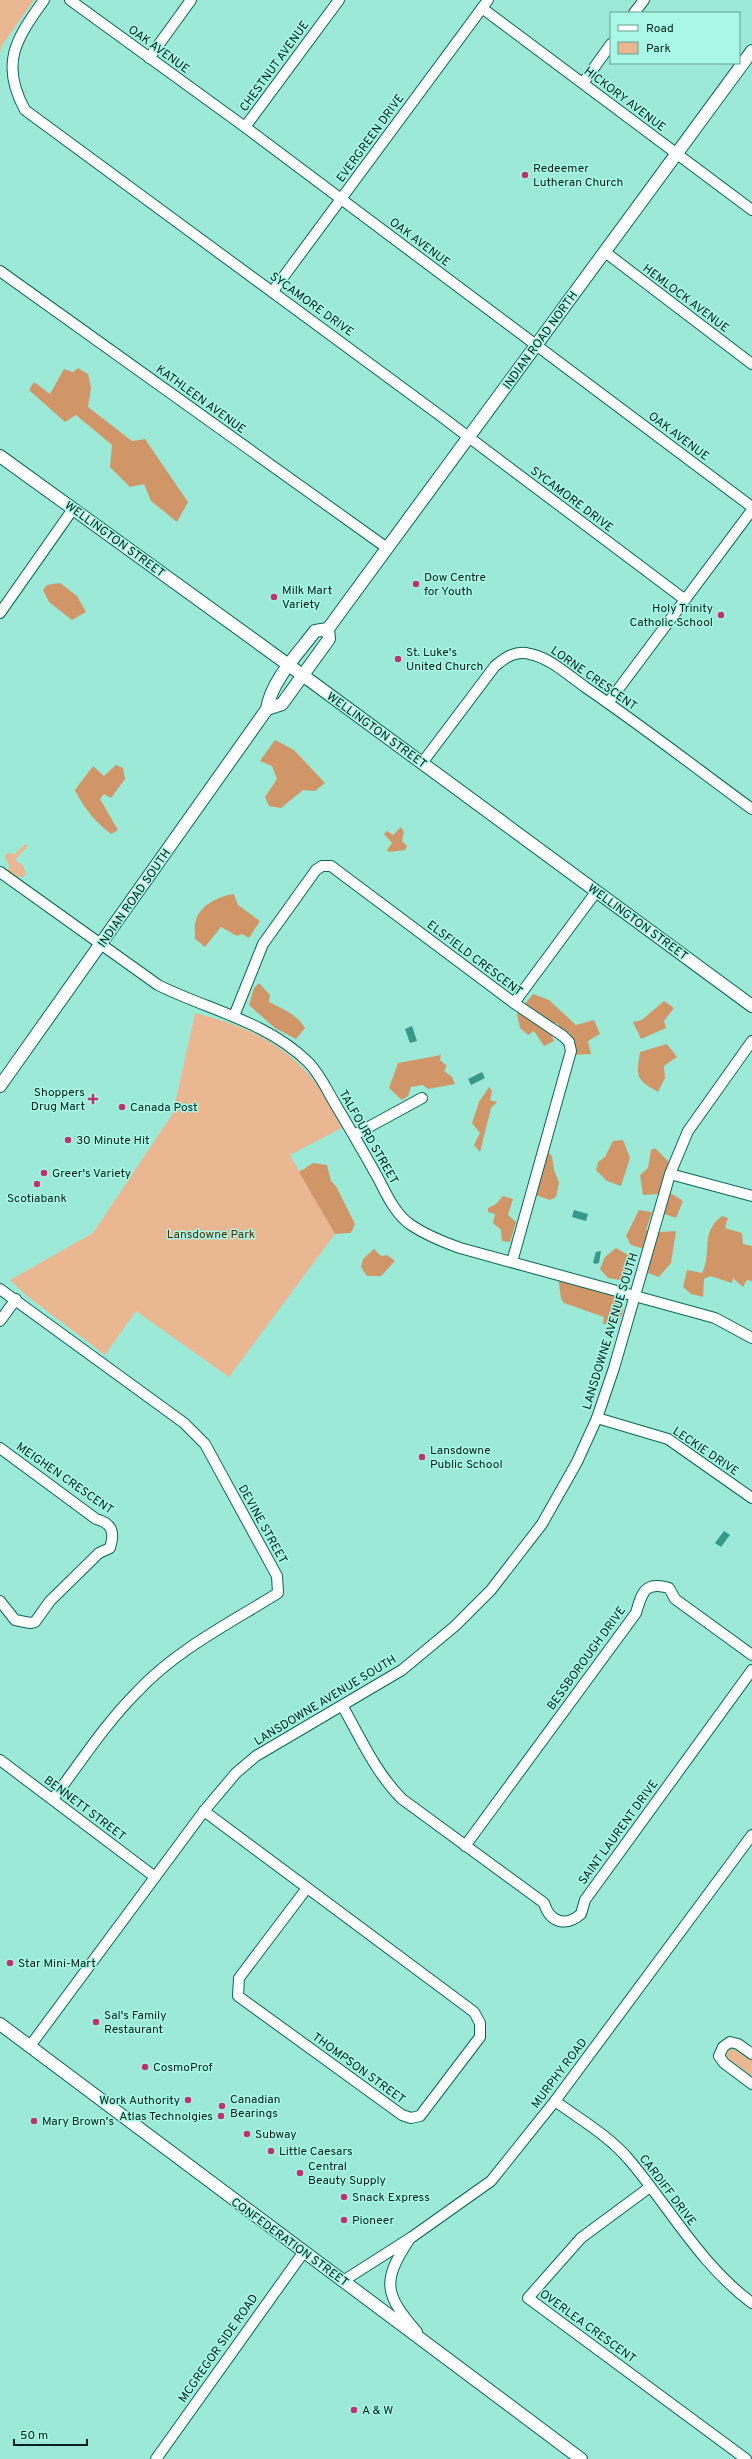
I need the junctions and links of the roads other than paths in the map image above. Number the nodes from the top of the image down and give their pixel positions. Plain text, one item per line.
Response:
1 (44, 0) edge
2 (70, 0) edge
3 (191, 0) edge
4 (339, 0) edge
5 (644, 0) edge
6 (485, 4) edge
7 (635, 12) edge
8 (610, 45) edge
9 (752, 51) edge
10 (148, 58) junction
11 (583, 83) junction
12 (245, 127) junction
13 (677, 154) junction
14 (342, 199) junction
15 (752, 210) edge
16 (605, 252) junction
17 (0, 271) edge
18 (273, 291) junction
19 (536, 345) junction
20 (752, 364) edge
21 (468, 437) junction
22 (0, 456) edge
23 (752, 508) edge
24 (74, 509) junction
25 (387, 548) junction
26 (684, 599) junction
27 (0, 613) edge
28 (328, 629) junction
29 (289, 666) junction
30 (303, 676) junction
31 (608, 703) junction
32 (267, 709) junction
33 (422, 762) junction
34 (752, 809) edge
35 (0, 872) edge
36 (596, 892) junction
37 (100, 945) junction
38 (514, 1004) junction
39 (752, 1006) edge
40 (234, 1016) junction
41 (752, 1041) edge
42 (0, 1086) edge
43 (422, 1098) dead end
44 (354, 1135) junction
45 (670, 1174) junction
46 (752, 1196) edge
47 (512, 1262) junction
48 (0, 1289) edge
49 (634, 1296) junction
50 (16, 1299) junction
51 (0, 1321) edge
52 (752, 1338) edge
53 (597, 1418) junction
54 (0, 1448) edge
55 (752, 1498) edge
56 (0, 1601) edge
57 (752, 1655) edge
58 (752, 1670) edge
59 (343, 1707) junction
60 (0, 1760) edge
61 (53, 1799) junction
62 (204, 1811) junction
63 (752, 1835) edge
64 (465, 1846) junction
65 (155, 1877) junction
66 (307, 1888) junction
67 (0, 2024) edge
68 (30, 2046) junction
69 (752, 2054) edge
70 (752, 2084) edge
71 (555, 2101) junction
72 (650, 2187) junction
73 (412, 2237) junction
74 (302, 2253) junction
75 (343, 2281) junction
76 (752, 2303) edge
77 (426, 2343) junction
78 (156, 2459) edge
79 (581, 2459) edge
80 (746, 2459) edge

1 - 18 street, SYCAMORE DRIVE
2 - 10 street, OAK AVENUE
3 - 10 street
4 - 12 street, CHESTNUT AVENUE
5 - 7 street
6 - 11 street, HICKORY AVENUE
6 - 14 street, EVERGREEN DRIVE
8 - 11 street
9 - 13 main road, INDIAN ROAD NORTH
10 - 12 street, OAK AVENUE
11 - 13 street, HICKORY AVENUE
12 - 14 street, OAK AVENUE
13 - 15 street, HICKORY AVENUE
13 - 16 main road, INDIAN ROAD NORTH
14 - 18 street, EVERGREEN DRIVE
14 - 19 street, OAK AVENUE
16 - 19 main road, INDIAN ROAD NORTH
16 - 20 street, HEMLOCK AVENUE
17 - 25 street, KATHLEEN AVENUE
18 - 21 street, SYCAMORE DRIVE
19 - 21 main road, INDIAN ROAD NORTH
19 - 23 street, OAK AVENUE
21 - 25 main road, INDIAN ROAD NORTH
21 - 26 street, SYCAMORE DRIVE
22 - 24 main road, WELLINGTON STREET
23 - 26 street
24 - 27 street
24 - 29 main road, WELLINGTON STREET
25 - 28 main road, INDIAN ROAD NORTH
26 - 31 street
28 - 29 main road
28 - 30 main road, INDIAN ROAD NORTH
29 - 30 main road, WELLINGTON STREET
29 - 32 main road, INDIAN ROAD SOUTH
30 - 32 main road, INDIAN ROAD SOUTH
30 - 33 main road, WELLINGTON STREET
31 - 33 street, LORNE CRESCENT
31 - 34 street, LORNE CRESCENT
32 - 37 main road, INDIAN ROAD SOUTH
33 - 36 main road, WELLINGTON STREET
35 - 37 street, TALFOURD STREET
36 - 38 street
36 - 39 main road, WELLINGTON STREET
37 - 40 street, TALFOURD STREET
37 - 42 main road, INDIAN ROAD SOUTH
38 - 40 street, ELSFIELD CRESCENT
38 - 47 street, ELSFIELD CRESCENT
40 - 44 street, TALFOURD STREET
41 - 45 street, LANSDOWNE AVENUE SOUTH
43 - 44 street
44 - 47 street, TALFOURD STREET
45 - 46 street
45 - 49 street, LANSDOWNE AVENUE SOUTH
47 - 49 street, TALFOURD STREET
48 - 50 street, DEVINE STREET
49 - 52 street, TALFOURD STREET
49 - 53 street, LANSDOWNE AVENUE SOUTH
50 - 51 street
50 - 61 street, DEVINE STREET
53 - 55 street, LECKIE DRIVE
53 - 59 street, LANSDOWNE AVENUE SOUTH
54 - 56 street, MEIGHEN CRESCENT
57 - 64 street, BESSBOROUGH DRIVE
58 - 64 street, SAINT LAURENT DRIVE
59 - 62 street, LANSDOWNE AVENUE SOUTH
59 - 64 street, SAINT LAURENT DRIVE
60 - 61 street, BENNETT STREET
61 - 65 street, BENNETT STREET
62 - 65 street, LANSDOWNE AVENUE SOUTH
62 - 66 street, THOMPSON STREET
63 - 71 street, MURPHY ROAD
65 - 68 street, LANSDOWNE AVENUE SOUTH
66 - 66 street, THOMPSON STREET
67 - 68 main road, CONFEDERATION STREET
68 - 74 main road, CONFEDERATION STREET
69 - 70 street
71 - 72 street, CARDIFF DRIVE
71 - 73 street, MURPHY ROAD
72 - 76 street, CARDIFF DRIVE
72 - 80 street, OVERLEA CRESCENT
73 - 75 street, MURPHY ROAD
73 - 77 street
74 - 75 main road, CONFEDERATION STREET
74 - 78 street, MCGREGOR SIDE ROAD
75 - 77 main road, CONFEDERATION STREET
77 - 79 main road, CONFEDERATION STREET

